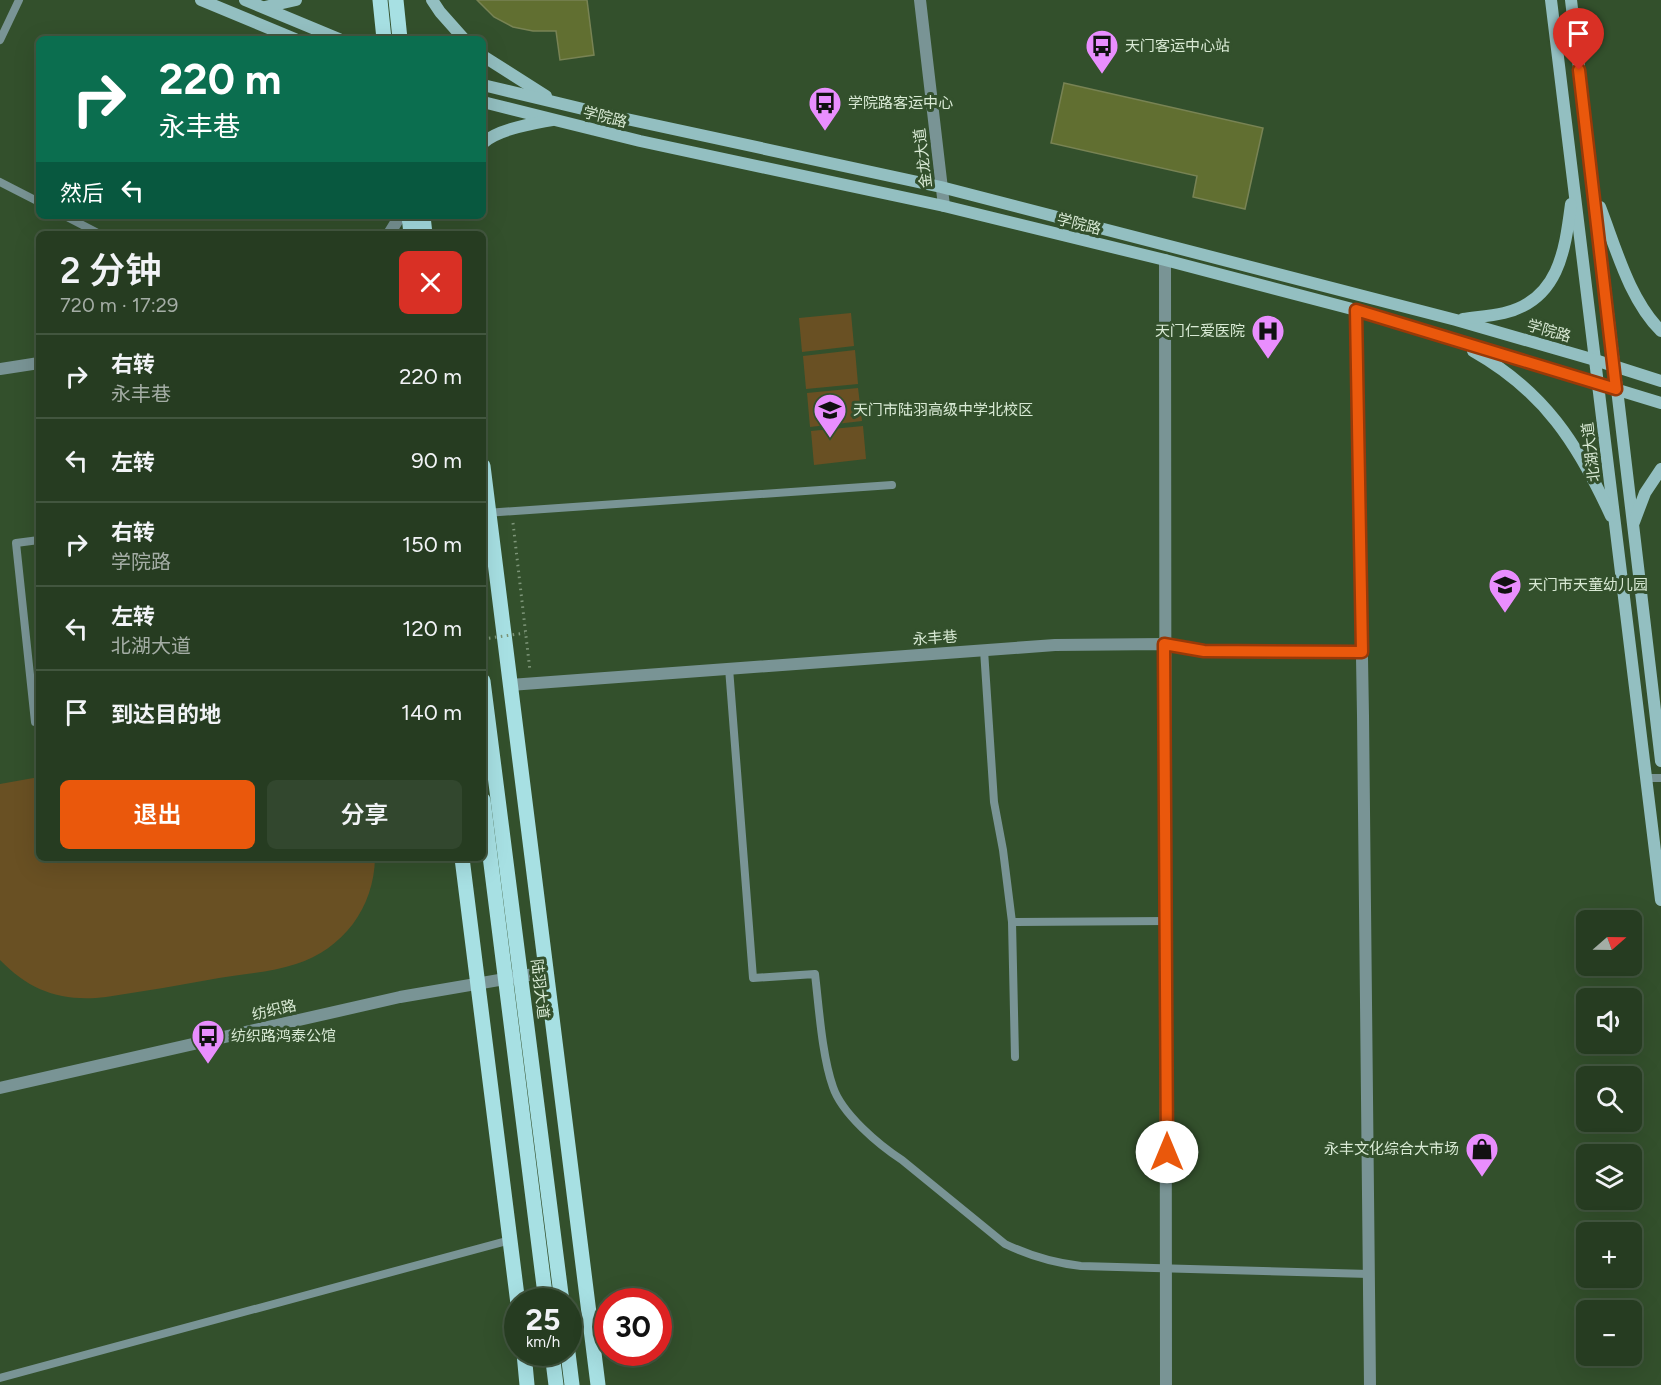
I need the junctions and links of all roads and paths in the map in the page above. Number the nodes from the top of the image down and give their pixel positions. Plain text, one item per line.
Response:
1 (19, 0) edge
2 (201, 0) edge
3 (245, 0) edge
4 (296, 0) edge
5 (380, 0) edge
6 (396, 0) edge
7 (432, 0) edge
8 (920, 0) edge
9 (1551, 0) edge
10 (1571, 0) edge
11 (263, 7) junction
12 (260, 25) junction
13 (273, 36) edge
14 (288, 36) edge
15 (332, 36) edge
16 (384, 36) edge
17 (400, 36) edge
18 (461, 36) edge
19 (0, 40) edge
20 (486, 58) edge
21 (486, 86) edge
22 (486, 103) edge
23 (560, 104) junction
24 (556, 120) junction
25 (486, 141) edge
26 (0, 182) edge
27 (1574, 185) junction
28 (941, 187) junction
29 (1593, 188) junction
30 (36, 200) edge
31 (944, 206) junction
32 (71, 219) edge
33 (94, 231) edge
34 (1165, 260) junction
35 (1356, 310) junction
36 (1456, 320) junction
37 (1661, 331) edge
38 (1454, 340) junction
39 (1595, 360) junction
40 (36, 363) edge
41 (1614, 367) junction
42 (0, 369) edge
43 (1661, 381) edge
44 (1598, 384) junction
45 (1616, 389) junction
46 (1661, 403) edge
47 (1661, 469) edge
48 (892, 485) dead end
49 (512, 511) junction
50 (486, 513) edge
51 (1616, 526) junction
52 (1632, 526) junction
53 (36, 540) edge
54 (525, 633) junction
55 (486, 639) edge
56 (1164, 644) junction
57 (984, 650) junction
58 (1362, 652) junction
59 (729, 668) junction
60 (531, 682) junction
61 (510, 685) junction
62 (486, 711) edge
63 (36, 722) edge
64 (1661, 761) edge
65 (1646, 778) junction
66 (1661, 778) edge
67 (486, 818) edge
68 (462, 861) edge
69 (1661, 900) edge
70 (1166, 921) junction
71 (1012, 922) junction
72 (546, 972) junction
73 (513, 978) junction
74 (478, 984) junction
75 (1015, 1057) dead end
76 (0, 1088) edge
77 (510, 1240) junction
78 (1167, 1268) junction
79 (1369, 1274) junction
80 (516, 1288) edge
81 (545, 1288) edge
82 (560, 1288) edge
83 (525, 1366) edge
84 (554, 1366) edge
85 (570, 1366) edge
86 (0, 1378) edge
87 (527, 1385) edge
88 (556, 1385) edge
89 (572, 1385) edge
90 (598, 1385) edge
91 (1166, 1385) edge
92 (1370, 1385) edge

1 - 19 lane
2 - 12 main road
3 - 11 main road
4 - 11 main road
5 - 16 main road
6 - 17 main road
7 - 18 main road
8 - 28 street, 金龙大道
9 - 27 main road, 北湖大道
10 - 29 main road
11 - 15 main road
12 - 13 main road
12 - 14 main road
20 - 23 main road
21 - 23 main road, 学院路
22 - 24 main road, 学院路
23 - 28 main road, 学院路
24 - 25 main road
24 - 31 main road, 学院路
26 - 30 lane
27 - 36 main road
27 - 39 main road, 北湖大道
28 - 31 street, 金龙大道
28 - 36 main road, 学院路
29 - 37 main road
29 - 41 main road
31 - 34 main road, 学院路
32 - 33 lane
34 - 35 main road, 学院路
34 - 56 street
35 - 38 main road, 学院路
35 - 58 street
36 - 39 main road, 学院路
38 - 44 main road, 学院路
38 - 51 main road
39 - 41 main road, 学院路
39 - 44 main road, 北湖大道
40 - 42 street
41 - 43 main road, 学院路
41 - 45 main road
44 - 45 main road, 学院路
44 - 51 main road, 北湖大道
45 - 46 main road, 学院路
45 - 52 main road
47 - 52 main road
48 - 49 lane
49 - 50 lane
49 - 54 path
50 - 61 main road
51 - 65 main road, 北湖大道
52 - 64 main road
53 - 63 lane
54 - 55 path, bridge
54 - 60 path
56 - 57 street, 永丰巷
56 - 58 street, 永丰巷
56 - 70 street
57 - 59 street, 永丰巷
57 - 71 lane
58 - 79 street
59 - 60 street, 永丰巷
59 - 78 lane
60 - 61 street, 永丰巷
61 - 72 main road
62 - 73 main road, 陆羽大道
65 - 66 lane
65 - 69 main road, 北湖大道
67 - 73 main road, 陆羽大道
68 - 74 main road
70 - 71 lane
70 - 78 street
71 - 75 lane
72 - 73 street, 纺织路
72 - 90 main road
73 - 74 street, 纺织路
73 - 81 main road, 陆羽大道
73 - 82 main road, 陆羽大道
74 - 76 street, 纺织路
74 - 77 main road
77 - 80 main road
77 - 86 lane
78 - 79 lane
78 - 91 street
79 - 92 street
83 - 87 main road
84 - 88 main road
85 - 89 main road

